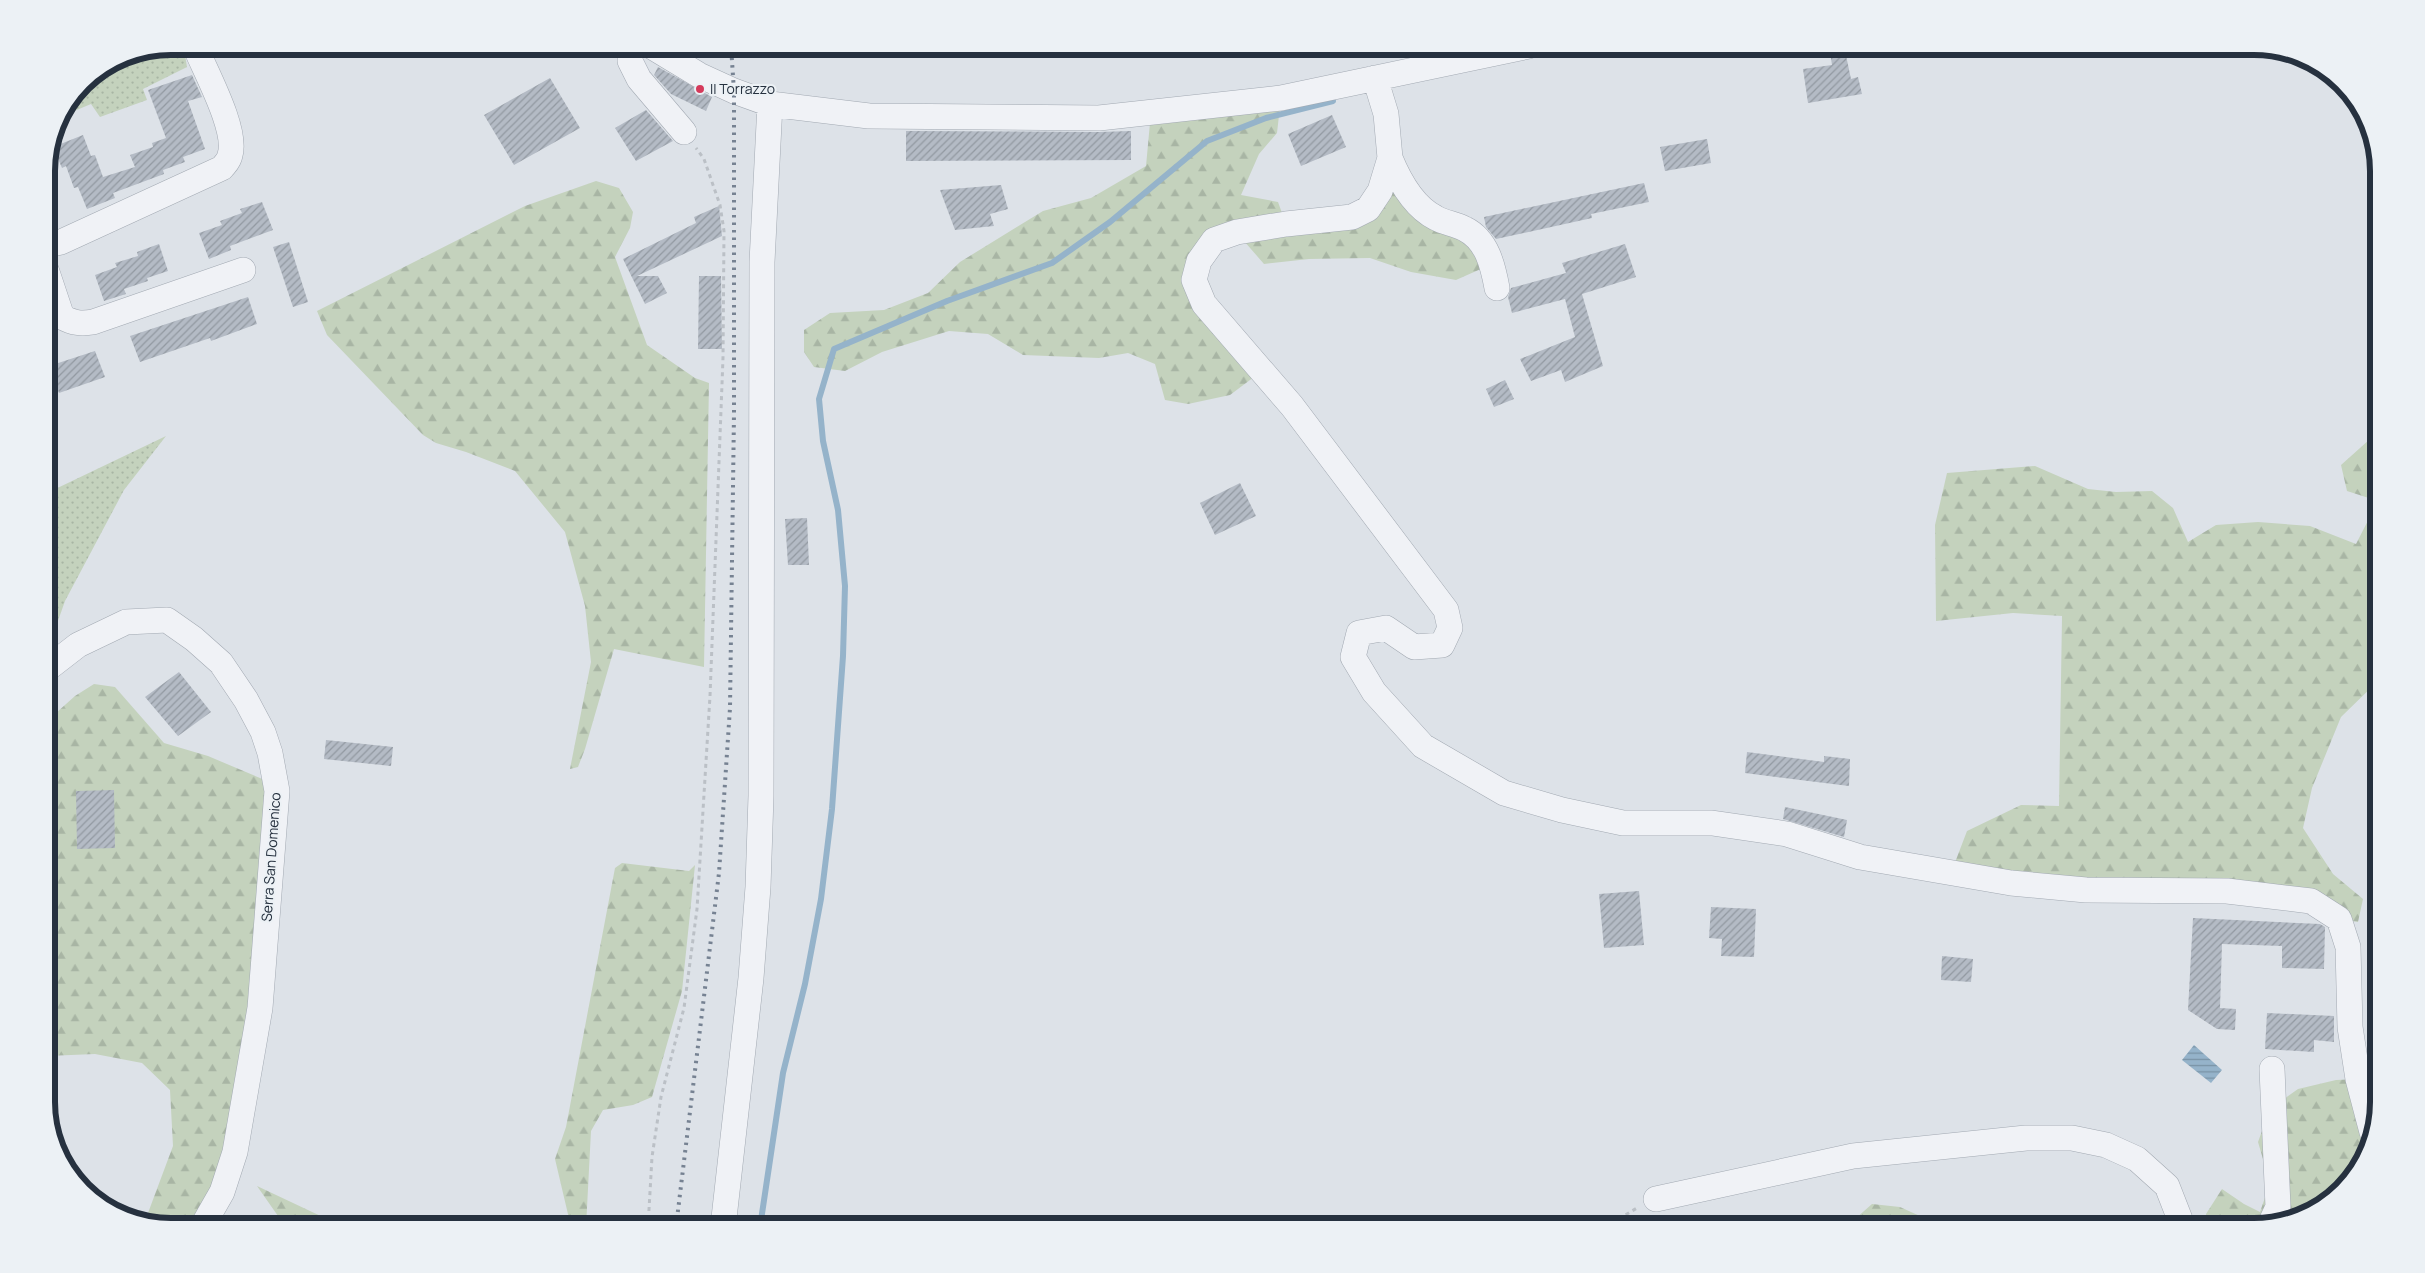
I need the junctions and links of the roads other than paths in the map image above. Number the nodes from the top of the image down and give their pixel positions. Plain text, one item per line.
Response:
1 (199, 55) edge
2 (630, 55) edge
3 (666, 55) edge
4 (1485, 55) edge
5 (1375, 78) junction
6 (770, 104) junction
7 (684, 132) road end
8 (1390, 158) junction
9 (55, 243) edge
10 (242, 270) dead end
11 (1497, 288) dead end
12 (55, 314) edge
13 (55, 662) edge
14 (2272, 1069) dead end
15 (2369, 1119) edge
16 (1656, 1199) road end
17 (2274, 1216) edge
18 (207, 1218) edge
19 (724, 1218) edge
20 (2179, 1218) edge

1 - 9 street
2 - 7 street
3 - 6 street
4 - 5 street
5 - 6 street
5 - 8 street
6 - 19 street
8 - 11 street
8 - 15 street
10 - 12 street
13 - 18 street, Serra San Domenico
14 - 17 street
16 - 20 street

